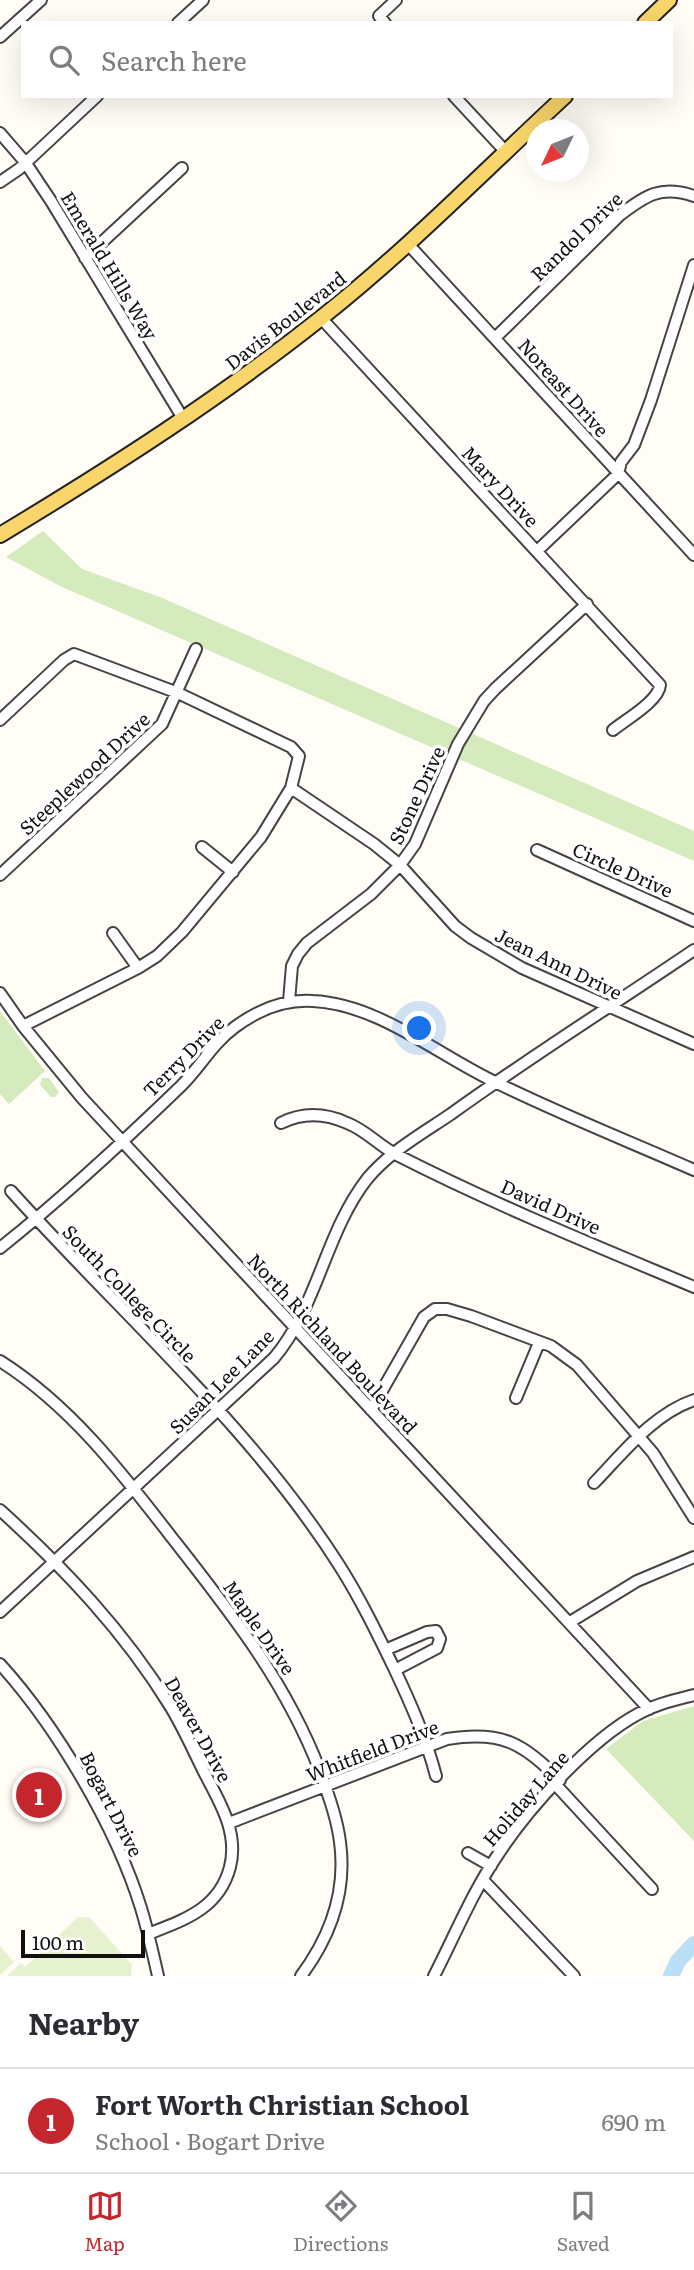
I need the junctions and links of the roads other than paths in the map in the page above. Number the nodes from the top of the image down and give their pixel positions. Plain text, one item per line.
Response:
1 (41, 0) edge
2 (203, 0) edge
3 (396, 0) edge
4 (669, 0) edge
5 (382, 19) edge
6 (180, 21) edge
7 (647, 21) edge
8 (0, 37) edge
9 (95, 98) edge
10 (456, 98) edge
11 (563, 98) edge
12 (0, 133) edge
13 (505, 152) junction
14 (25, 162) junction
15 (183, 168) dead end
16 (0, 181) edge
17 (694, 196) edge
18 (407, 243) junction
19 (85, 258) junction
20 (694, 265) edge
21 (321, 318) junction
22 (495, 338) junction
23 (184, 420) junction
24 (618, 474) junction
25 (0, 535) edge
26 (537, 551) junction
27 (694, 554) edge
28 (587, 604) junction
29 (196, 649) dead end
30 (178, 693) junction
31 (0, 720) edge
32 (613, 730) dead end
33 (292, 788) junction
34 (202, 847) dead end
35 (537, 850) dead end
36 (400, 865) junction
37 (233, 872) junction
38 (0, 875) edge
39 (694, 921) edge
40 (113, 933) dead end
41 (694, 950) edge
42 (138, 968) junction
43 (0, 993) edge
44 (289, 1001) junction
45 (609, 1007) junction
46 (23, 1027) junction
47 (694, 1044) edge
48 (495, 1082) junction
49 (281, 1124) dead end
50 (123, 1140) junction
51 (394, 1154) junction
52 (694, 1170) edge
53 (10, 1191) dead end
54 (36, 1220) junction
55 (0, 1248) edge
56 (694, 1287) edge
57 (296, 1328) junction
58 (539, 1343) junction
59 (0, 1361) edge
60 (516, 1398) dead end
61 (694, 1400) edge
62 (371, 1409) junction
63 (218, 1410) junction
64 (639, 1436) junction
65 (594, 1483) dead end
66 (134, 1489) junction
67 (0, 1510) edge
68 (694, 1518) edge
69 (694, 1557) edge
70 (54, 1561) junction
71 (0, 1612) edge
72 (570, 1622) junction
73 (386, 1650) junction
74 (0, 1664) edge
75 (395, 1670) junction
76 (694, 1695) edge
77 (649, 1709) junction
78 (428, 1746) junction
79 (436, 1776) dead end
80 (558, 1782) junction
81 (325, 1786) junction
82 (229, 1823) junction
83 (468, 1853) dead end
84 (491, 1866) junction
85 (483, 1880) junction
86 (652, 1889) dead end
87 (148, 1934) junction
88 (158, 1976) edge
89 (301, 1976) edge
90 (434, 1976) edge
91 (574, 1976) edge

1 - 8 street
2 - 6 street
3 - 5 street
4 - 7 main road
9 - 14 street
10 - 13 street
11 - 13 main road, Davis Boulevard
12 - 14 street, Emerald Hills Way
13 - 18 main road, Davis Boulevard
14 - 16 street
14 - 19 street, Emerald Hills Way
15 - 19 street
17 - 22 street, Randol Drive
18 - 21 main road, Davis Boulevard
18 - 22 street, Noreast Drive
19 - 23 street, Emerald Hills Way
20 - 24 street
21 - 23 main road, Davis Boulevard
21 - 26 street, Mary Drive
22 - 24 street, Noreast Drive
23 - 25 main road, Davis Boulevard
24 - 26 street
24 - 27 street, Noreast Drive
26 - 28 street, Mary Drive
28 - 32 street, Mary Drive
28 - 36 street, Stone Drive
29 - 30 street, Steeplewood Drive
30 - 31 street
30 - 33 street
30 - 38 street, Steeplewood Drive
33 - 36 street, Jean Ann Drive
33 - 37 street
34 - 37 street
35 - 39 street, Circle Drive
36 - 44 street, Stone Drive
36 - 45 street, Jean Ann Drive
37 - 42 street
40 - 42 street
41 - 45 street, Susan Lee Lane
42 - 46 street
43 - 46 street, North Richland Boulevard
44 - 48 street, Terry Drive
44 - 50 street, Terry Drive
45 - 47 street, Jean Ann Drive
45 - 48 street, Susan Lee Lane
46 - 50 street, North Richland Boulevard
48 - 51 street, Susan Lee Lane
48 - 52 street, Terry Drive
49 - 51 street, David Drive
50 - 54 street, Terry Drive
50 - 57 street, North Richland Boulevard
51 - 56 street, David Drive
51 - 57 street, Susan Lee Lane
53 - 54 street, South College Circle
54 - 55 street, Terry Drive
54 - 63 street, South College Circle
57 - 62 street, North Richland Boulevard
57 - 63 street, Susan Lee Lane
58 - 60 street
58 - 62 street
58 - 64 street
59 - 66 street, Maple Drive
61 - 64 street
62 - 72 street, North Richland Boulevard
63 - 66 street, Susan Lee Lane
63 - 73 street, South College Circle
64 - 65 street
64 - 68 street
66 - 70 street, Susan Lee Lane
66 - 81 street, Maple Drive
67 - 70 street, Deaver Drive
69 - 72 street
70 - 71 street, Susan Lee Lane
70 - 82 street, Deaver Drive
72 - 77 street, North Richland Boulevard
73 - 75 street, South College Circle
73 - 75 street
74 - 87 street, Bogart Drive
75 - 78 street, South College Circle
76 - 77 street, Holiday Lane
77 - 80 street, Holiday Lane
78 - 79 street, South College Circle
78 - 80 street, Whitfield Drive
78 - 81 street, Whitfield Drive
80 - 84 street, Holiday Lane
80 - 86 street, Whitfield Drive
81 - 82 street, Whitfield Drive
81 - 89 street, Maple Drive
82 - 87 street, Deaver Drive
83 - 84 street
84 - 85 street, Holiday Lane
85 - 90 street, Holiday Lane
85 - 91 street
87 - 88 street, Bogart Drive

